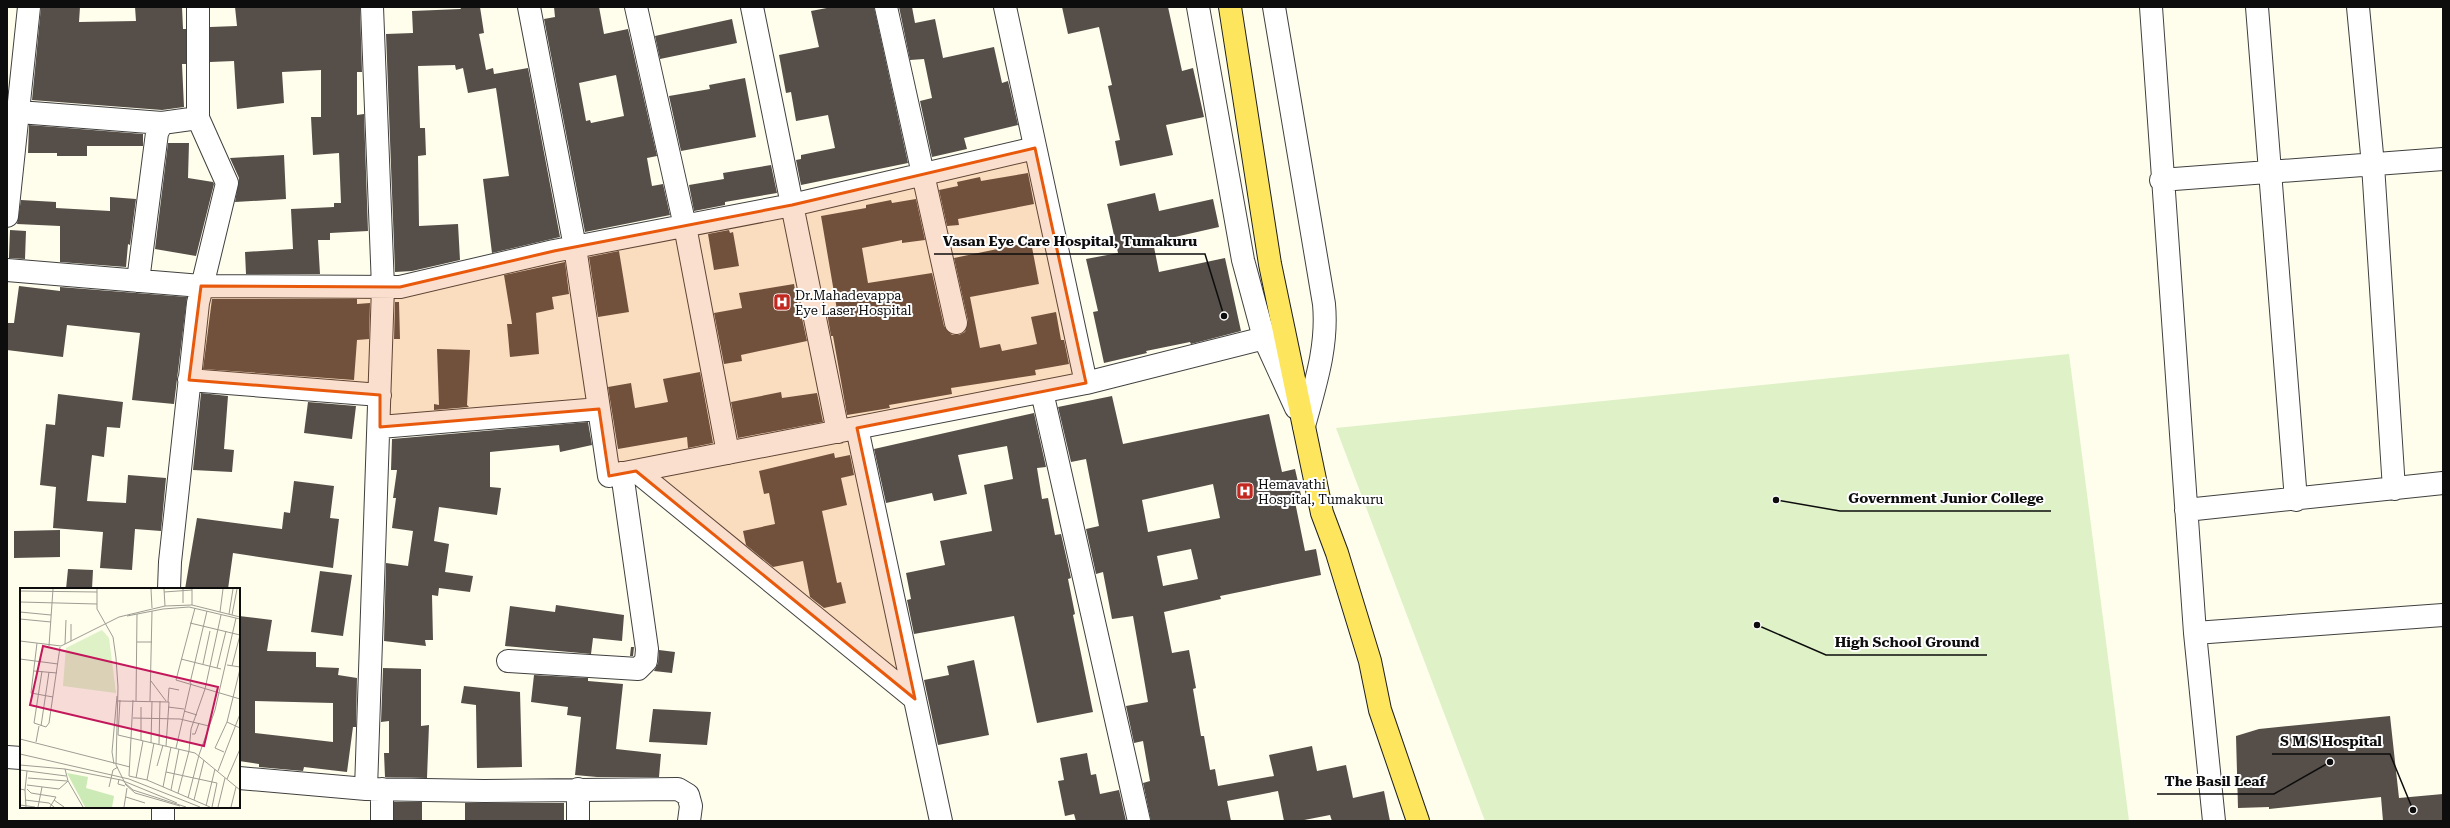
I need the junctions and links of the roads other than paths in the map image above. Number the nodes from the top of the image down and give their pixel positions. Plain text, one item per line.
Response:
1 (29, 7) edge
2 (198, 7) edge
3 (372, 7) edge
4 (529, 7) edge
5 (636, 7) edge
6 (752, 7) edge
7 (886, 7) edge
8 (1005, 7) edge
9 (1198, 7) edge
10 (1230, 7) edge
11 (1274, 7) edge
12 (2150, 7) edge
13 (2257, 7) edge
14 (2358, 7) edge
15 (19, 112) junction
16 (198, 118) junction
17 (162, 123) junction
18 (1035, 148) junction
19 (2443, 159) edge
20 (2373, 165) junction
21 (2270, 171) junction
22 (923, 174) junction
23 (2161, 180) junction
24 (792, 205) junction
25 (7, 216) edge
26 (685, 226) junction
27 (575, 247) junction
28 (7, 270) edge
29 (138, 280) junction
30 (201, 286) junction
31 (383, 287) junction
32 (956, 323) dead end
33 (1274, 335) junction
34 (189, 380) junction
35 (1086, 382) junction
36 (1042, 392) junction
37 (380, 395) junction
38 (599, 408) junction
39 (1304, 426) junction
40 (380, 427) junction
41 (847, 430) junction
42 (728, 453) junction
43 (629, 472) junction
44 (2443, 483) edge
45 (2394, 489) junction
46 (2296, 500) junction
47 (2186, 510) junction
48 (169, 588) edge
49 (2443, 615) edge
50 (2195, 633) junction
51 (508, 661) dead end
52 (915, 699) junction
53 (7, 757) edge
54 (20, 758) edge
55 (240, 778) edge
56 (374, 789) junction
57 (578, 789) junction
58 (163, 808) edge
59 (163, 821) edge
60 (382, 821) edge
61 (578, 821) edge
62 (689, 821) edge
63 (941, 821) edge
64 (1138, 821) edge
65 (1418, 821) edge
66 (2214, 821) edge

1 - 15 street
2 - 16 street
3 - 31 street
4 - 27 street
5 - 26 street
6 - 24 street
7 - 22 street
8 - 18 street
9 - 33 street
10 - 33 main road
11 - 39 street
12 - 23 street
13 - 21 street
14 - 20 street
15 - 17 street
15 - 25 street
16 - 17 street
16 - 30 street
17 - 29 street
18 - 22 street
18 - 35 street
19 - 20 street
20 - 21 street
20 - 45 street
21 - 23 street
21 - 46 street
22 - 24 street
22 - 32 street
23 - 47 street
24 - 26 street
24 - 41 street
26 - 27 street
26 - 42 street
27 - 31 street
27 - 38 street
28 - 29 street
29 - 30 street
30 - 31 street
30 - 34 street
31 - 37 street
33 - 35 street
33 - 39 main road
34 - 37 street
34 - 48 street
35 - 36 street
36 - 41 street
36 - 64 street
37 - 40 street
38 - 40 street
38 - 43 street
39 - 65 main road
40 - 56 street
41 - 42 street
41 - 52 street
42 - 43 street
43 - 51 street
43 - 52 street
44 - 45 street
45 - 46 street
46 - 47 street
47 - 50 street
49 - 50 street
50 - 66 street
52 - 63 street
53 - 54 street
55 - 56 street
56 - 57 street
56 - 60 street
57 - 61 street
57 - 62 street
58 - 59 street

